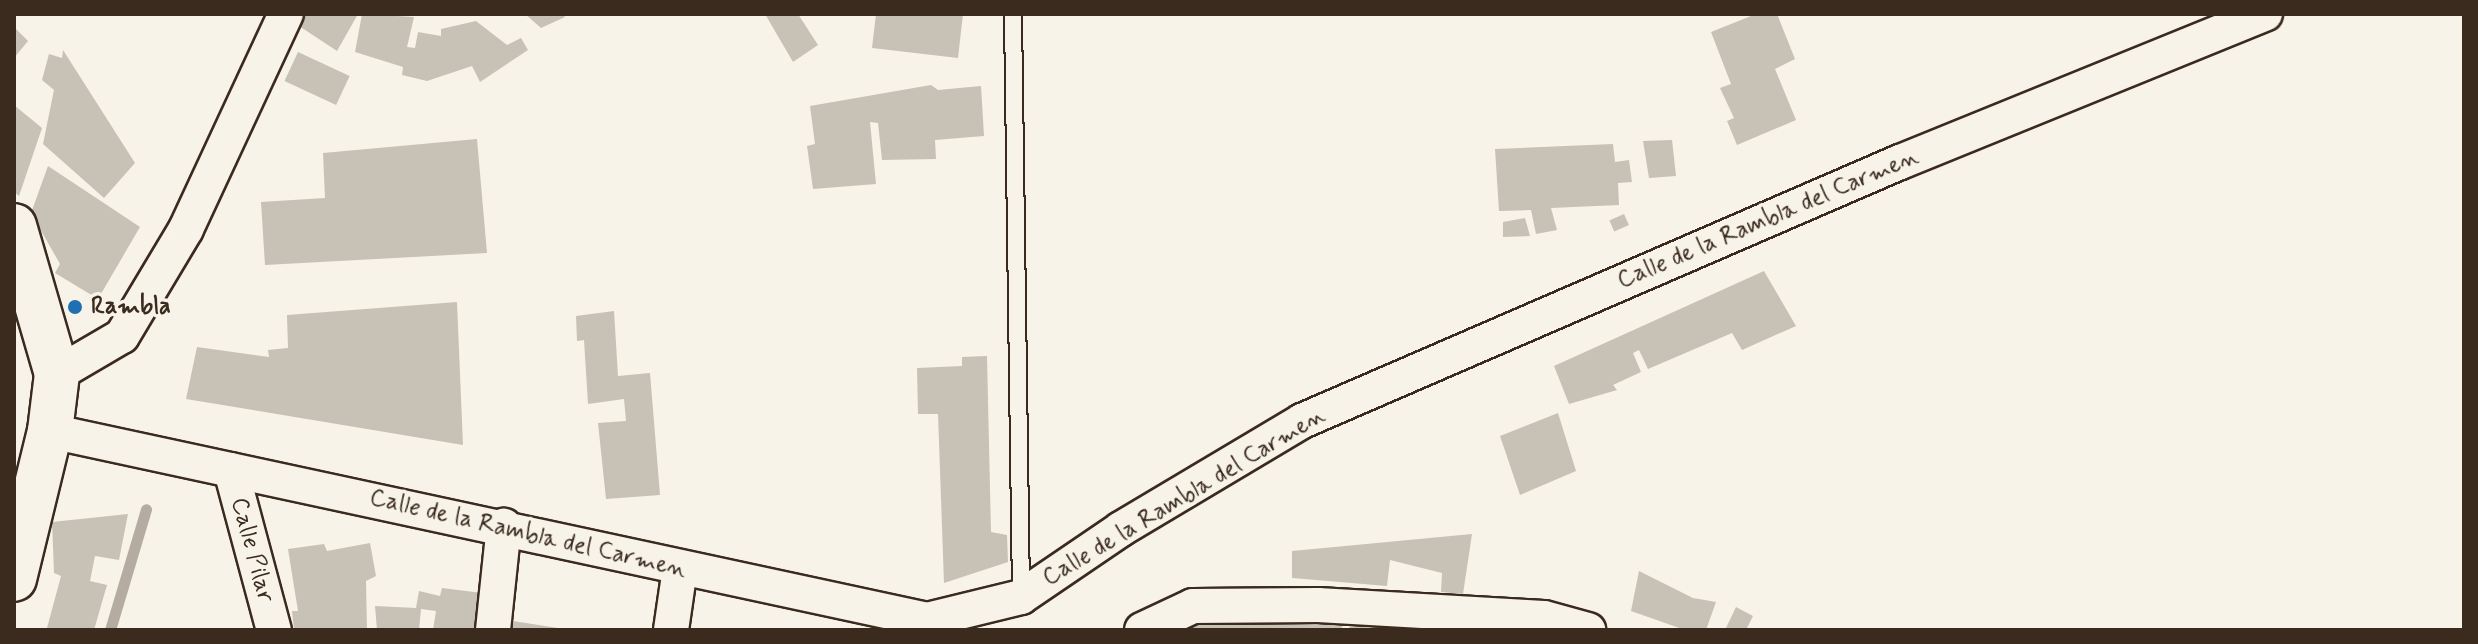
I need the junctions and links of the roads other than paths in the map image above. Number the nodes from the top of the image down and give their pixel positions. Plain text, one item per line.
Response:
1 (286, 14) edge
2 (1013, 14) edge
3 (2265, 14) edge
4 (14, 226) edge
5 (57, 374) junction
6 (50, 431) junction
7 (231, 470) junction
8 (504, 526) junction
9 (680, 568) junction
10 (14, 579) edge
11 (1021, 597) junction
12 (274, 630) edge
13 (493, 630) edge
14 (671, 630) edge
15 (1142, 630) edge
16 (1588, 630) edge

1 - 5 street
2 - 11 lane
3 - 11 street, Calle de la Rambla del Carmen
4 - 5 main road
5 - 6 main road
6 - 7 street, Calle de la Rambla del Carmen
6 - 10 main road
7 - 8 street, Calle de la Rambla del Carmen
7 - 12 street, Calle Pilar
8 - 9 street, Calle de la Rambla del Carmen
8 - 13 street
9 - 11 street, Calle de la Rambla del Carmen
9 - 14 street
15 - 16 street

